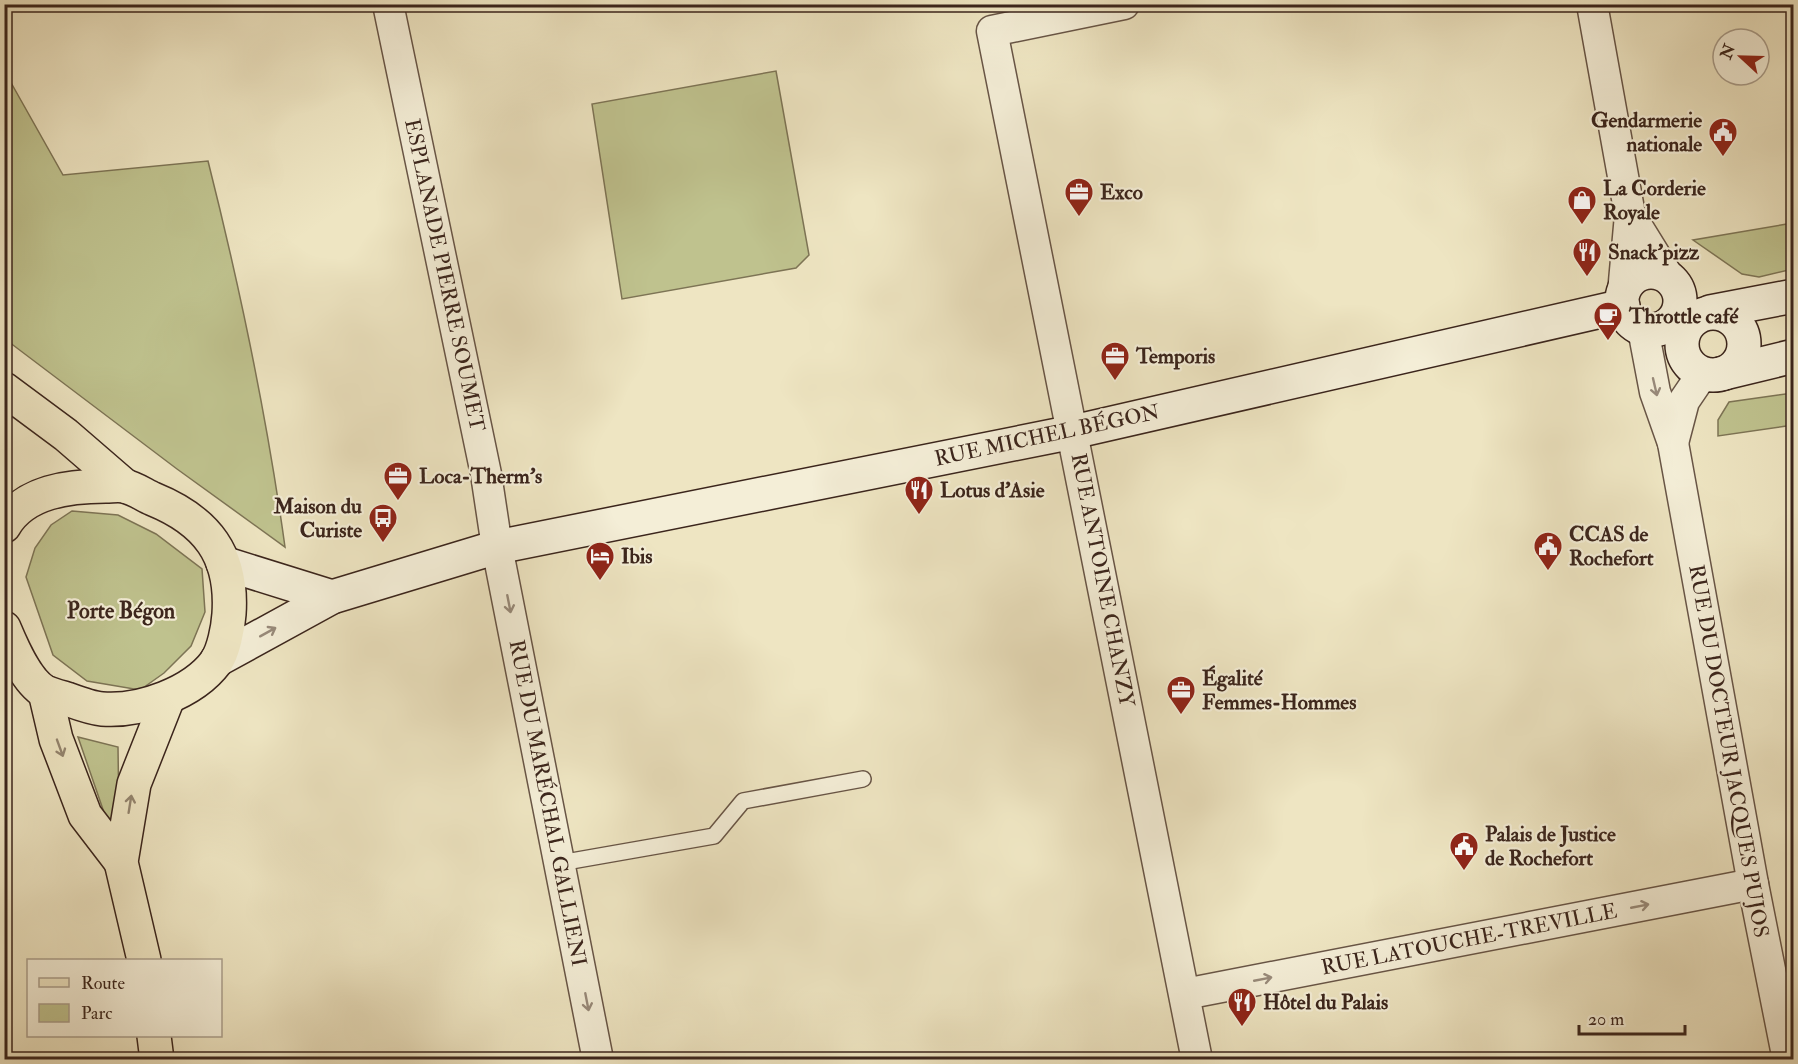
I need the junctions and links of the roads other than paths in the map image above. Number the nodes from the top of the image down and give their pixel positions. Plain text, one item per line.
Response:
1 (388, 4) edge
2 (1124, 4) edge
3 (1592, 4) edge
4 (1630, 215) junction
5 (1794, 296) edge
6 (1690, 300) junction
7 (1636, 315) junction
8 (1794, 356) edge
9 (1704, 371) junction
10 (4, 389) edge
11 (4, 406) edge
12 (1073, 432) junction
13 (66, 435) junction
14 (1673, 443) junction
15 (124, 486) junction
16 (5, 521) edge
17 (497, 547) junction
18 (223, 563) junction
19 (332, 597) junction
20 (4, 627) edge
21 (217, 660) junction
22 (45, 692) junction
23 (168, 698) junction
24 (863, 779) dead end
25 (121, 862) junction
26 (560, 863) junction
27 (1753, 884) junction
28 (144, 959) edge
29 (1185, 994) junction
30 (154, 1037) edge
31 (157, 1059) edge
32 (598, 1059) edge
33 (1197, 1059) edge
34 (1788, 1059) edge

1 - 17 street, ESPLANADE PIERRE SOUMET
2 - 12 street, RUE ANTOINE CHANZY
3 - 4 street, RUE DU DOCTEUR JACQUES PUJOS
4 - 6 street, RUE DU DOCTEUR JACQUES PUJOS
4 - 7 street, RUE DU DOCTEUR JACQUES PUJOS
5 - 6 main road
6 - 7 main road
6 - 7 main road
6 - 9 main road
6 - 9 main road
7 - 9 main road
7 - 12 main road, RUE MICHEL BÉGON
7 -> 14 street, RUE DU DOCTEUR JACQUES PUJOS
8 - 9 main road
9 - 14 street, RUE DU DOCTEUR JACQUES PUJOS
10 - 13 main road
11 - 13 street
12 - 17 main road, RUE MICHEL BÉGON
12 - 29 street, RUE ANTOINE CHANZY
13 - 15 main road
14 - 27 street, RUE DU DOCTEUR JACQUES PUJOS
15 - 16 main road
15 - 18 main road
17 - 19 main road, RUE MICHEL BÉGON
17 -> 26 street, RUE DU MARÉCHAL GALLIENI
18 - 19 main road
18 - 21 main road
21 -> 19 main road, RUE MICHEL BÉGON
20 - 22 main road
21 - 23 main road
22 - 23 main road
22 -> 25 main road
25 -> 23 main road
24 - 26 lane
25 - 28 main road
26 -> 32 street, RUE DU MARÉCHAL GALLIENI
29 -> 27 street, RUE LATOUCHE-TREVILLE
27 - 34 street, RUE DU DOCTEUR JACQUES PUJOS
29 - 33 street, RUE ANTOINE CHANZY
30 - 31 main road

